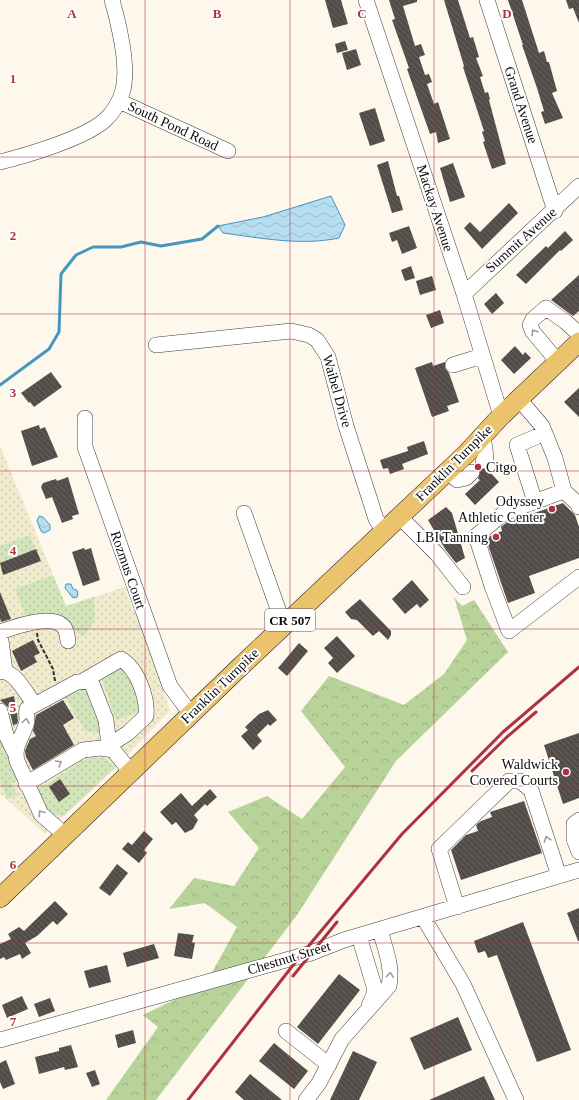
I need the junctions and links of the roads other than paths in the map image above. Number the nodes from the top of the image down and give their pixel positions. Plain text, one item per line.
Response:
1 (112, 0) edge
2 (366, 0) edge
3 (487, 0) edge
4 (119, 101) junction
5 (228, 151) dead end
6 (0, 162) edge
7 (579, 186) edge
8 (555, 210) junction
9 (464, 294) junction
10 (579, 334) edge
11 (579, 342) edge
12 (156, 345) dead end
13 (482, 356) junction
14 (558, 362) junction
15 (453, 365) dead end
16 (520, 399) junction
17 (501, 416) junction
18 (85, 418) dead end
19 (545, 433) junction
20 (483, 435) junction
21 (483, 461) dead end
22 (448, 472) junction
23 (472, 472) dead end
24 (564, 491) junction
25 (535, 502) junction
26 (579, 507) edge
27 (244, 513) dead end
28 (399, 516) junction
29 (384, 531) junction
30 (579, 577) edge
31 (463, 587) dead end
32 (284, 626) junction
33 (0, 633) edge
34 (68, 641) dead end
35 (2, 672) edge
36 (83, 681) junction
37 (34, 704) junction
38 (0, 711) edge
39 (191, 714) junction
40 (112, 747) junction
41 (15, 753) junction
42 (131, 772) junction
43 (26, 784) junction
44 (579, 820) edge
45 (65, 836) junction
46 (579, 850) edge
47 (577, 870) edge
48 (559, 876) junction
49 (0, 898) edge
50 (457, 907) junction
51 (423, 917) junction
52 (380, 930) junction
53 (359, 936) junction
54 (369, 1006) junction
55 (286, 1031) dead end
56 (0, 1040) edge
57 (329, 1064) junction
58 (306, 1100) edge
59 (516, 1100) edge

1 - 4 street
2 - 9 street, Mackay Avenue
3 - 8 street, Grand Avenue
4 - 5 street, South Pond Road
4 - 6 street
7 - 8 street, Summit Avenue
8 - 9 street, Summit Avenue
9 - 13 street, Mackay Avenue
14 -> 10 street
11 - 14 main road, Franklin Turnpike / CR 507
12 - 29 street, Waibel Drive
13 - 15 street
13 - 17 street, Mackay Avenue
14 - 16 main road, Franklin Turnpike / CR 507
16 - 17 main road, Franklin Turnpike / CR 507
16 - 19 street
17 - 20 main road, Franklin Turnpike / CR 507
18 - 39 street, Rozmus Court
19 - 24 street
19 - 25 street
20 - 21 street
20 - 22 main road, Franklin Turnpike / CR 507
22 - 23 street
22 - 28 main road, Franklin Turnpike / CR 507
24 - 25 street
24 - 26 street
25 - 30 street
27 - 32 street
28 - 29 main road, Franklin Turnpike / CR 507
28 - 31 street
29 - 32 main road, Franklin Turnpike / CR 507
32 - 39 main road, Franklin Turnpike / CR 507
33 - 34 street
33 - 35 street
35 - 37 street
36 - 37 street
36 - 40 street
36 - 40 street
41 -> 37 street
38 - 41 street
39 - 42 main road, Franklin Turnpike / CR 507
40 - 42 street
43 -> 40 street
41 - 43 street
42 - 45 main road, Franklin Turnpike / CR 507
45 -> 43 street
44 - 46 street
45 - 49 main road, Franklin Turnpike / CR 507
47 - 48 street, Chestnut Street
48 - 50 street, Chestnut Street
48 -> 50 street
50 - 51 street, Chestnut Street
51 - 52 street, Chestnut Street
51 - 59 street
52 - 53 street, Chestnut Street
54 -> 52 street
53 - 54 street
53 - 56 street, Chestnut Street
54 - 57 street
55 - 57 street
57 - 58 street

